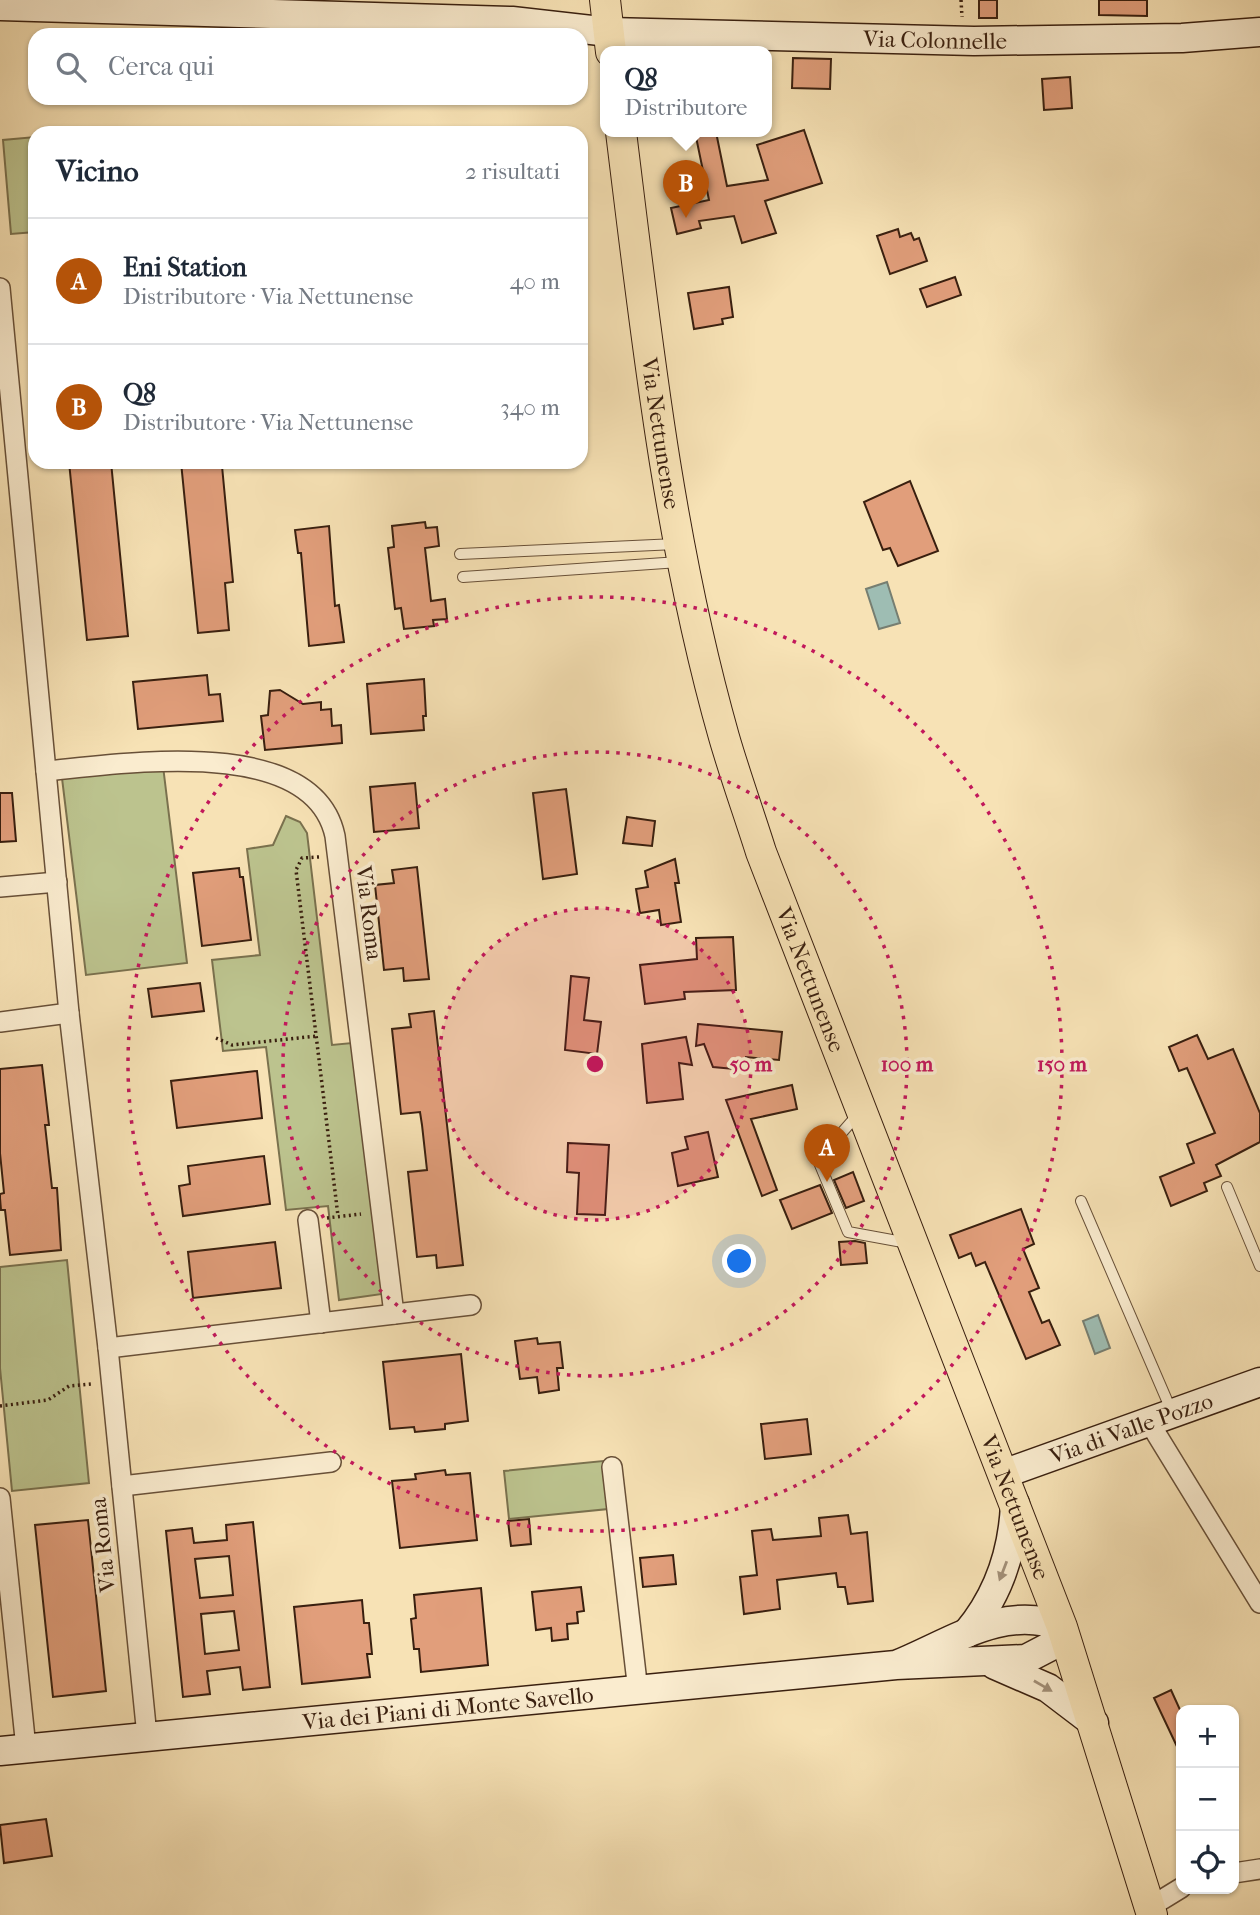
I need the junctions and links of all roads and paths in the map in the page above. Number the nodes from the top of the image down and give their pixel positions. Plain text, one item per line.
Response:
1 (604, 0) edge
2 (88, 4) edge
3 (0, 6) edge
4 (311, 8) edge
5 (549, 28) edge
6 (1260, 32) edge
7 (588, 37) edge
8 (610, 42) edge
9 (622, 137) edge
10 (0, 288) edge
11 (682, 553) junction
12 (460, 554) dead end
13 (463, 577) dead end
14 (46, 771) junction
15 (338, 855) junction
16 (57, 882) junction
17 (0, 887) edge
18 (69, 1013) junction
19 (0, 1022) edge
20 (317, 1036) junction
21 (216, 1038) dead end
22 (861, 1110) junction
23 (1227, 1187) dead end
24 (1081, 1201) dead end
25 (382, 1212) junction
26 (338, 1216) junction
27 (308, 1220) joint
28 (914, 1244) junction
29 (1260, 1266) edge
30 (471, 1305) dead end
31 (394, 1314) junction
32 (321, 1323) junction
33 (108, 1348) junction
34 (111, 1381) junction
35 (1260, 1382) edge
36 (0, 1406) edge
37 (1161, 1417) junction
38 (331, 1462) dead end
39 (612, 1467) dead end
40 (1003, 1474) junction
41 (122, 1486) junction
42 (0, 1498) edge
43 (1015, 1504) junction
44 (1260, 1603) edge
45 (1062, 1627) junction
46 (967, 1633) junction
47 (986, 1662) junction
48 (896, 1665) junction
49 (638, 1691) junction
50 (1094, 1723) junction
51 (147, 1736) junction
52 (13, 1749) edge
53 (1260, 1869) edge
54 (1239, 1872) edge
55 (1176, 1892) edge
56 (1151, 1911) edge

1 - 8 main road
2 - 3 street, Via Colonnelle
2 - 4 street, Via Colonnelle
4 - 5 street, Via Colonnelle
6 - 8 street, Via Colonnelle
7 - 8 street, Via Colonnelle
9 - 11 main road, Via Nettunense
10 - 14 street, Via Roma
11 - 12 lane
11 - 13 lane
11 - 22 main road, Via Nettunense
14 - 15 street, Via Roma
14 - 16 street, Via Roma
15 - 20 path
15 - 25 street, Via Roma
16 - 17 street
16 - 18 street, Via Roma
18 - 19 street
18 - 33 street, Via Roma
20 - 21 path
20 - 26 path
22 - 28 main road, Via Nettunense
22 - 28 lane
23 - 29 lane
24 - 37 lane
25 - 26 path
25 - 31 street, Via Roma
26 - 27 path
27 - 32 street
28 - 40 main road, Via Nettunense
30 - 31 street
31 - 32 street
32 - 33 street
33 - 34 street, Via Roma
34 - 36 path
34 - 41 street, Via Roma
35 - 37 street, Via di Valle Pozzo
37 - 40 street, Via di Valle Pozzo
37 - 44 street
38 - 41 street
39 - 49 street
40 - 43 main road, Via Nettunense
41 - 51 street, Via Roma
42 - 52 street
43 - 45 main road, Via Nettunense
43 -> 46 street
45 - 46 street
45 - 47 street
45 - 50 main road, Via Nettunense
46 - 48 street
47 - 48 street
47 -> 50 street
48 - 49 street, Via dei Piani di Monte Savello
49 - 51 street, Via dei Piani di Monte Savello
50 - 56 main road, Via Nettunense
51 - 52 street, Via dei Piani di Monte Savello
53 - 54 street
55 - 56 street

